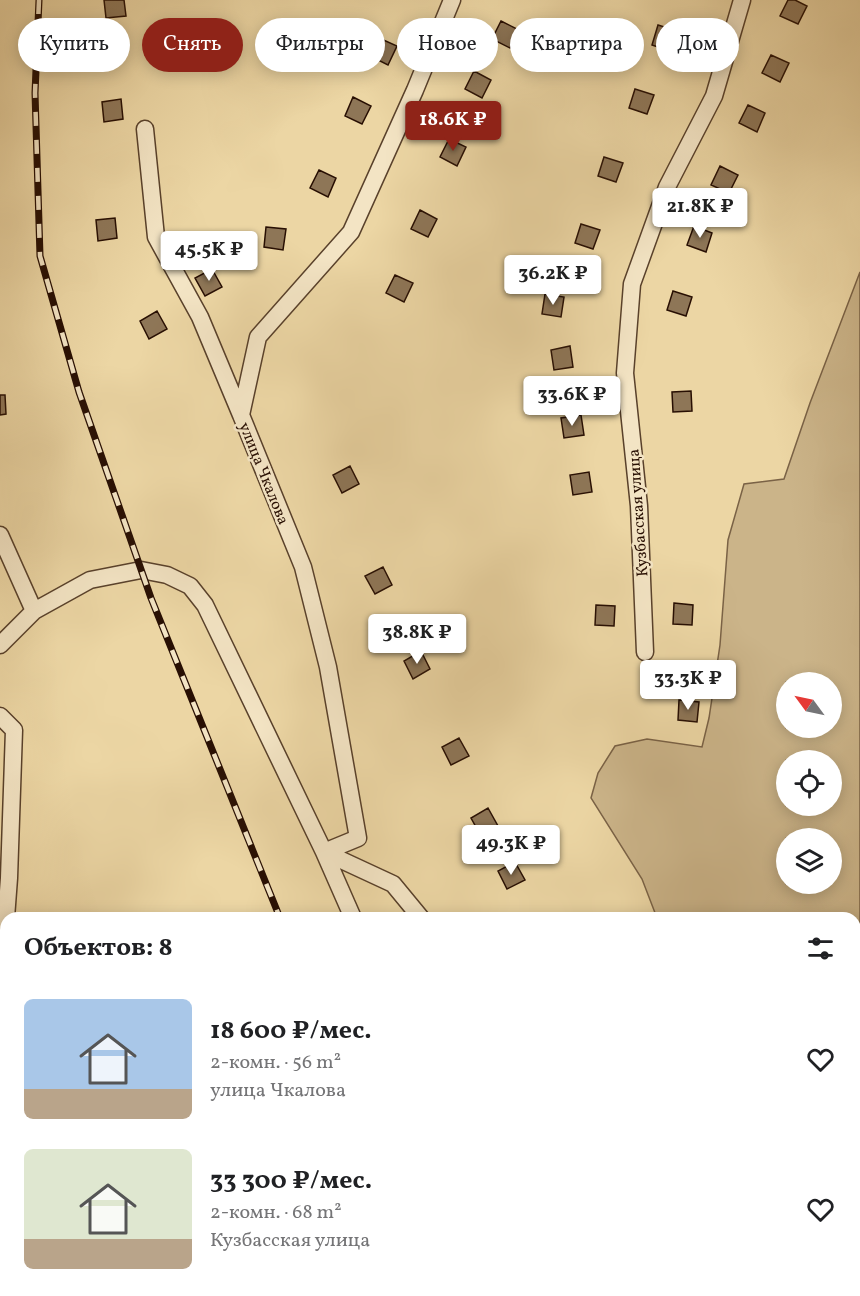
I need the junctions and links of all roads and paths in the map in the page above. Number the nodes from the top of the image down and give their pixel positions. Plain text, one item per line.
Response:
1 (452, 0) edge
2 (742, 0) edge
3 (145, 129) dead end
4 (241, 415) junction
5 (0, 535) edge
6 (34, 611) junction
7 (0, 645) edge
8 (645, 652) dead end
9 (0, 716) edge
10 (324, 852) junction
11 (7, 912) edge
12 (349, 912) edge
13 (416, 912) edge

1 - 4 street, улица Чкалова
2 - 8 street, Кузбасская улица
3 - 4 street
4 - 10 street, улица Чкалова
5 - 6 street
6 - 7 street
6 - 10 street
9 - 11 street
10 - 12 street
10 - 13 street

